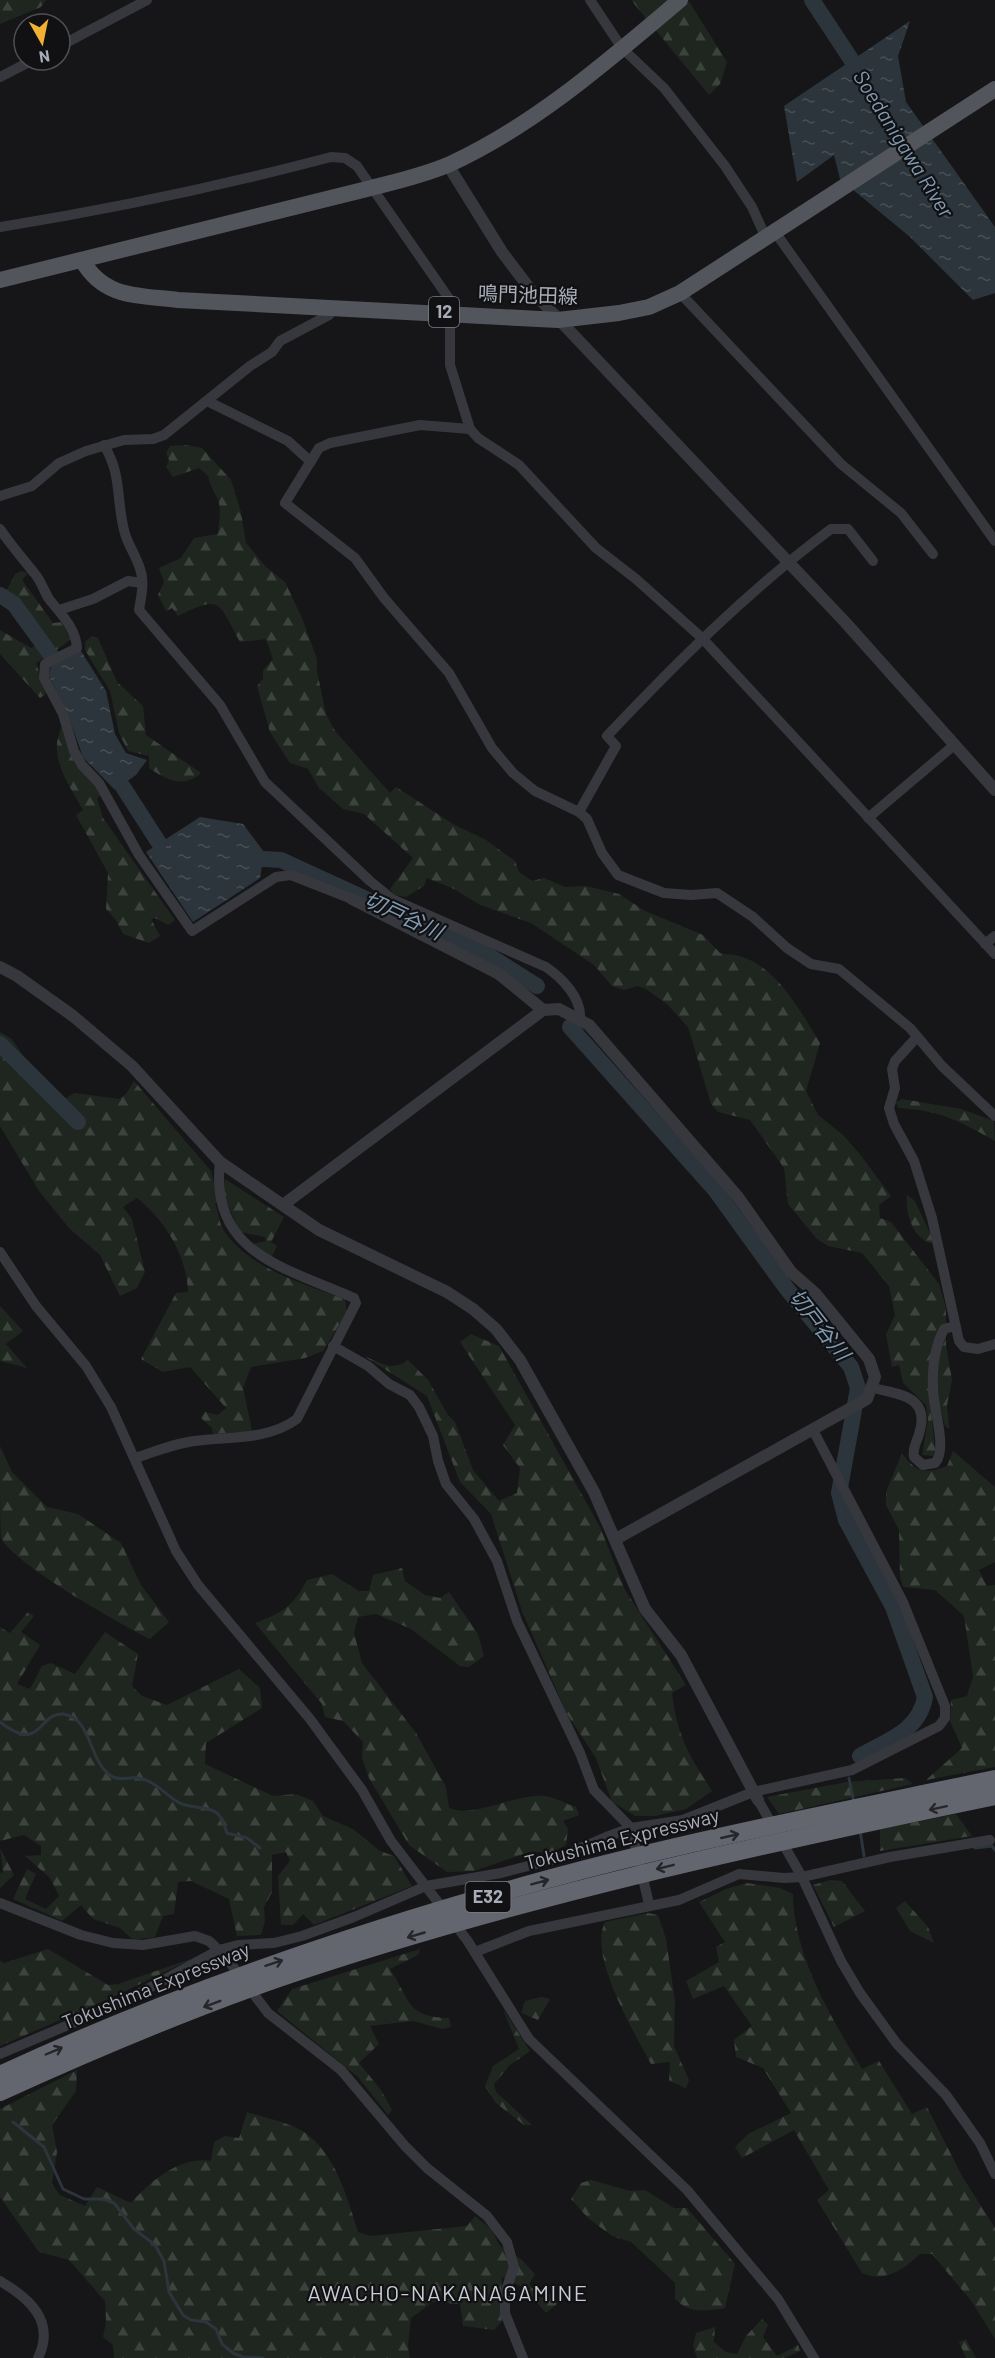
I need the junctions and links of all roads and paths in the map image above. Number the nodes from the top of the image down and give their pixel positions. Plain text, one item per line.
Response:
1 (147, 0) edge
2 (590, 0) edge
3 (680, 0) edge
4 (72, 40) edge
5 (622, 48) junction
6 (995, 89) edge
7 (448, 165) junction
8 (371, 188) junction
9 (0, 227) edge
10 (771, 235) junction
11 (82, 260) junction
12 (0, 280) edge
13 (680, 292) junction
14 (334, 307) junction
15 (450, 313) junction
16 (558, 320) junction
17 (207, 401) junction
18 (470, 429) junction
19 (104, 445) junction
20 (311, 462) junction
21 (0, 496) edge
22 (0, 529) edge
23 (995, 541) edge
24 (933, 554) dead end
25 (787, 561) junction
26 (873, 561) dead end
27 (142, 583) junction
28 (59, 610) junction
29 (702, 638) junction
30 (953, 746) junction
31 (995, 790) edge
32 (579, 812) junction
33 (868, 818) junction
34 (352, 899) joint
35 (995, 936) edge
36 (984, 944) junction
37 (995, 954) edge
38 (0, 967) edge
39 (543, 1010) junction
40 (580, 1019) junction
41 (917, 1037) junction
42 (995, 1116) edge
43 (220, 1162) junction
44 (283, 1205) junction
45 (0, 1252) edge
46 (955, 1326) junction
47 (995, 1344) edge
48 (333, 1346) junction
49 (873, 1388) junction
50 (813, 1430) junction
51 (136, 1458) junction
52 (616, 1539) junction
53 (995, 1779) edge
54 (755, 1796) junction
55 (995, 1796) edge
56 (632, 1831) junction
57 (990, 1840) dead end
58 (800, 1872) junction
59 (429, 1889) junction
60 (648, 1900) junction
61 (0, 1903) edge
62 (475, 1952) junction
63 (222, 1953) junction
64 (0, 2054) edge
65 (0, 2075) edge
66 (0, 2092) edge
67 (995, 2174) edge
68 (0, 2281) edge
69 (38, 2358) edge
70 (523, 2358) edge
71 (814, 2358) edge

1 - 4 street
2 - 5 street
3 - 5 main road
5 - 7 main road
5 - 10 street
6 - 10 main road, 鳴門池田線 / 12
7 - 8 main road
7 - 16 street
8 - 9 street
8 - 11 main road
8 - 15 street
10 - 13 main road, 鳴門池田線 / 12
10 - 23 street
11 - 12 main road
11 - 14 main road, 鳴門池田線 / 12
13 - 16 main road, 鳴門池田線 / 12
13 - 24 street
14 - 15 main road, 鳴門池田線 / 12
14 - 17 street
15 - 16 main road, 鳴門池田線 / 12
15 - 18 street
16 - 25 street
17 - 19 street
17 - 20 street
18 - 20 street
18 - 29 street
19 - 21 street
19 - 27 street
20 - 32 street
22 - 28 street
25 - 26 street
25 - 29 street
25 - 30 street
27 - 28 street
27 - 40 street
28 - 34 street
29 - 32 street
29 - 33 street
30 - 31 street
30 - 33 street
32 - 41 street
33 - 36 street
34 - 39 street
35 - 36 street
36 - 37 street
38 - 43 street
39 - 40 street
39 - 44 street
40 - 49 street
41 - 42 street
41 - 46 street
43 - 44 street
43 - 48 street
44 - 52 street
45 - 51 street
46 - 47 street
46 - 49 street
48 - 51 street
48 - 56 street
49 - 50 street
50 - 52 street
50 - 54 street
51 - 59 street
52 - 54 street
65 -> 53 highway, Tokushima Expressway / E32
54 - 56 street
54 - 58 street
55 -> 66 highway, Tokushima Expressway / E32
56 - 59 street
56 - 60 street
57 - 58 street
58 - 60 street
58 - 67 street
59 - 62 street
59 - 63 street
60 - 62 street
61 - 63 street
62 - 71 street
63 - 64 street
63 - 70 street
68 - 69 street

